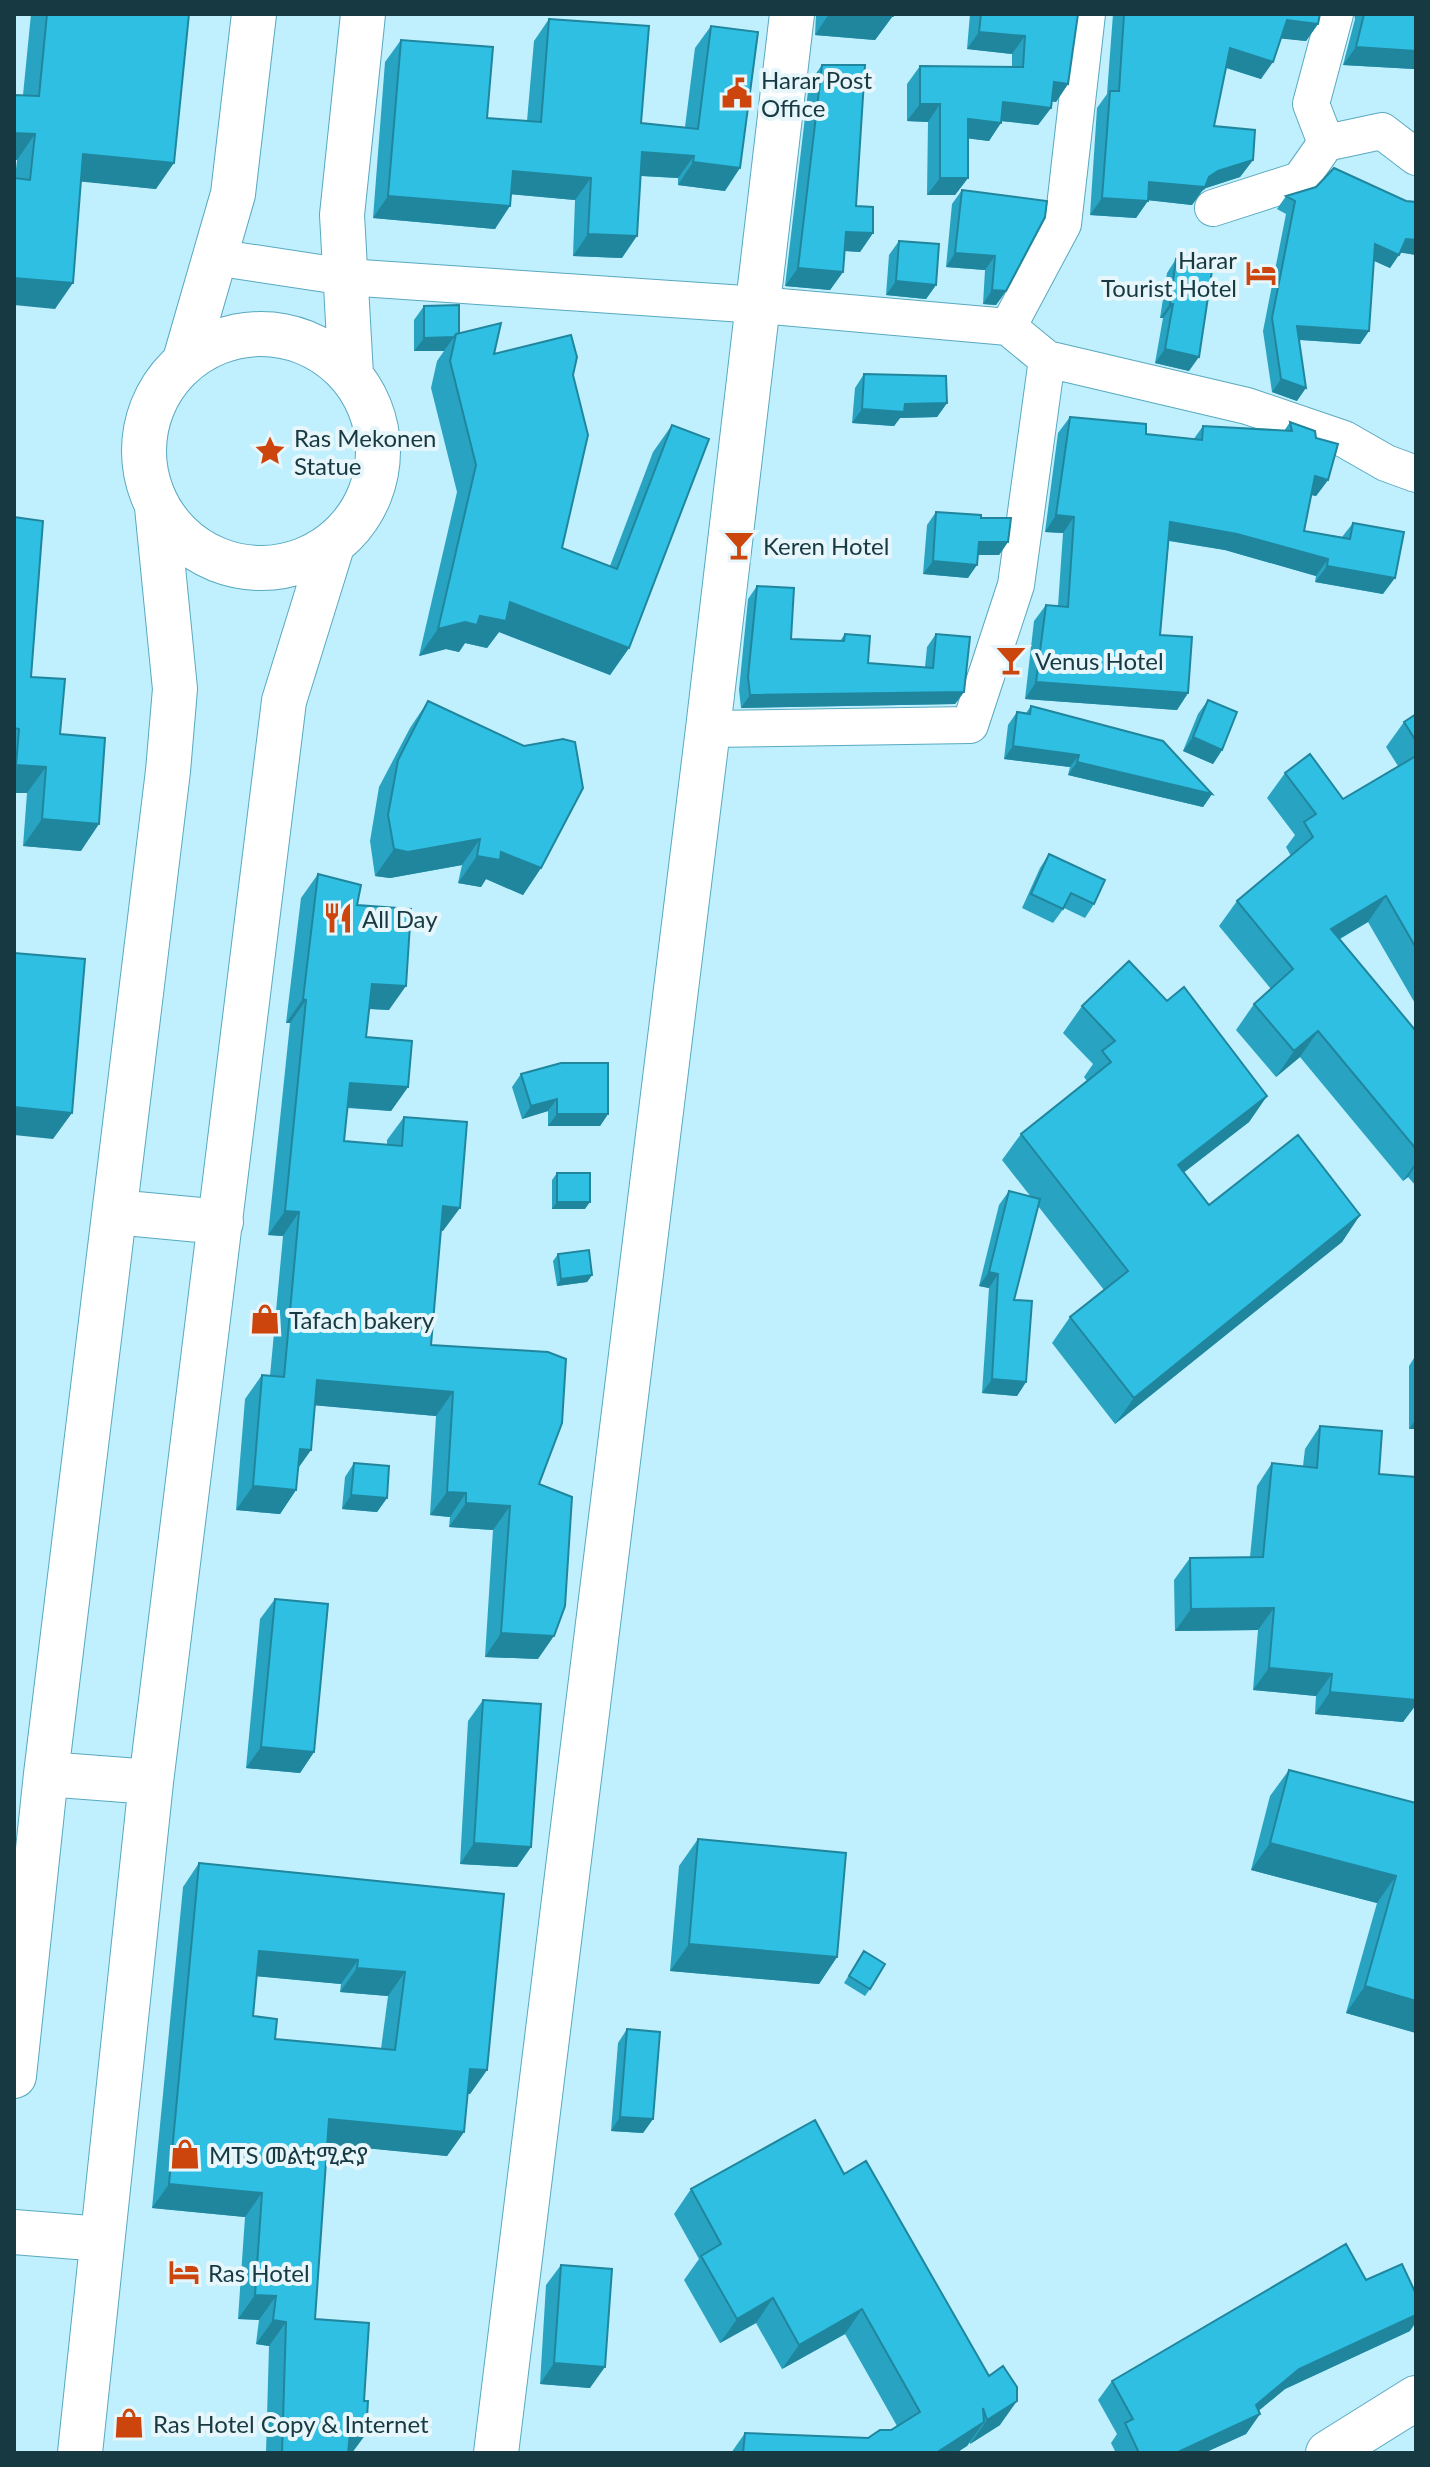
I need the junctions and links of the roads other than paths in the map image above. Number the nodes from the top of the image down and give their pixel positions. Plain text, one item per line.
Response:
1 (254, 14) edge
2 (363, 14) edge
3 (792, 14) edge
4 (1087, 14) edge
5 (1335, 14) edge
6 (1326, 143) junction
7 (1416, 157) edge
8 (1213, 208) dead end
9 (214, 257) junction
10 (346, 277) junction
11 (759, 305) junction
12 (1008, 327) junction
13 (1047, 359) junction
14 (185, 360) junction
15 (351, 375) junction
16 (1416, 474) edge
17 (157, 507) junction
18 (332, 546) junction
19 (708, 729) junction
20 (115, 1212) junction
21 (221, 1222) junction
22 (46, 1774) junction
23 (151, 1782) junction
24 (14, 2076) edge
25 (14, 2232) edge
26 (102, 2239) junction
27 (1416, 2398) edge
28 (80, 2453) edge
29 (496, 2453) edge
30 (1328, 2453) edge

1 - 9 main road
2 - 10 main road
3 - 11 main road
4 - 12 street
5 - 6 street
6 - 7 street
6 - 8 street
9 - 10 street
9 - 14 main road
10 - 11 street
10 - 15 main road
11 - 12 street
11 - 19 main road
12 - 13 street
13 - 16 street
13 - 19 street
14 - 15 main road
14 - 17 main road
15 - 18 main road
17 - 18 main road
17 - 20 main road
18 - 21 main road
19 - 29 main road
20 - 21 main road
20 - 22 main road
21 - 23 main road
22 - 23 main road
22 - 24 main road
23 - 26 main road
25 - 26 main road
26 - 28 main road
27 - 30 main road

